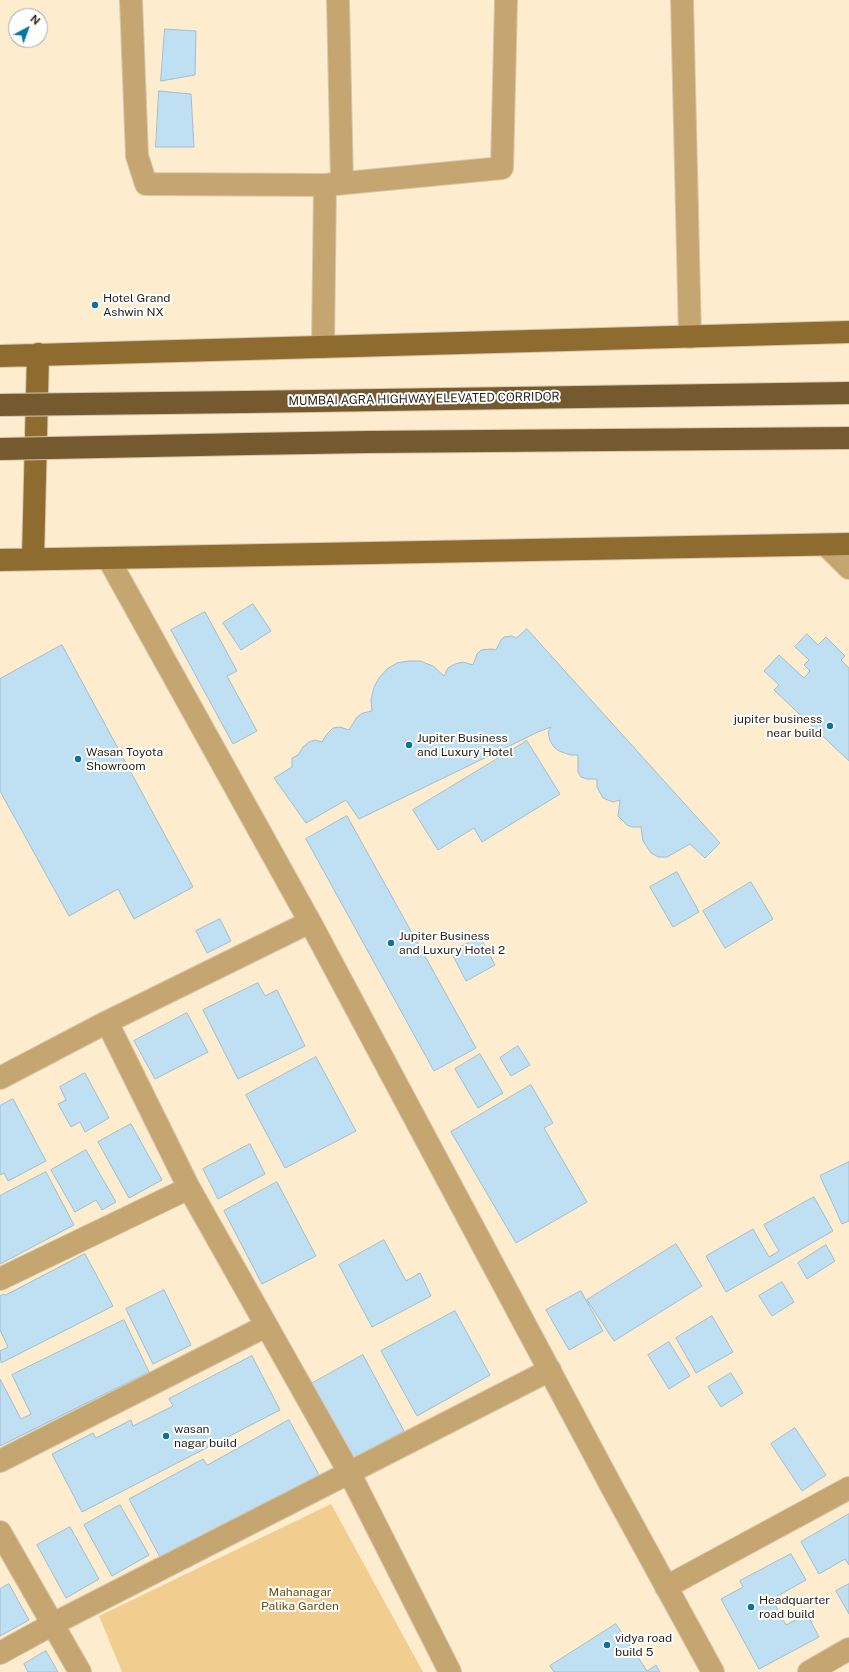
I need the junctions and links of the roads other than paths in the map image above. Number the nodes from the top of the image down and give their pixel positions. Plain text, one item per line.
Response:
1 (131, 0) edge
2 (338, 0) edge
3 (506, 0) edge
4 (682, 0) edge
5 (334, 184) junction
6 (849, 332) edge
7 (690, 337) junction
8 (323, 347) junction
9 (38, 354) junction
10 (0, 356) edge
11 (849, 393) edge
12 (0, 405) edge
13 (849, 438) edge
14 (0, 449) edge
15 (849, 544) edge
16 (826, 545) junction
17 (108, 558) junction
18 (33, 559) junction
19 (0, 560) edge
20 (849, 568) edge
21 (310, 922) junction
22 (107, 1022) junction
23 (0, 1078) edge
24 (189, 1188) junction
25 (0, 1279) edge
26 (266, 1326) junction
27 (550, 1370) junction
28 (0, 1461) edge
29 (349, 1472) junction
30 (849, 1488) edge
31 (0, 1532) edge
32 (666, 1587) junction
33 (53, 1624) junction
34 (849, 1649) edge
35 (0, 1653) edge
36 (710, 1671) edge
37 (80, 1672) edge
38 (450, 1672) edge
39 (809, 1672) edge

1 - 5 street
2 - 5 street
3 - 5 street
4 - 7 street
5 - 8 street
6 - 7 main road
7 - 8 main road
8 - 9 main road
9 - 10 main road
9 - 18 main road
11 - 12 highway, MUMBAI AGRA HIGHWAY ELEVATED CORRIDOR, bridge
13 - 14 highway, bridge
15 - 16 main road
16 - 17 main road
16 - 20 street
17 - 18 main road
17 - 21 street
18 - 19 main road
21 - 22 street
21 - 27 street
22 - 23 street
22 - 24 street
24 - 25 street
24 - 26 street
26 - 28 street
26 - 29 street
27 - 29 street
27 - 32 street
29 - 33 street
29 - 38 street
30 - 32 street
31 - 33 street
32 - 36 street
33 - 35 street
33 - 37 street
34 - 39 street

